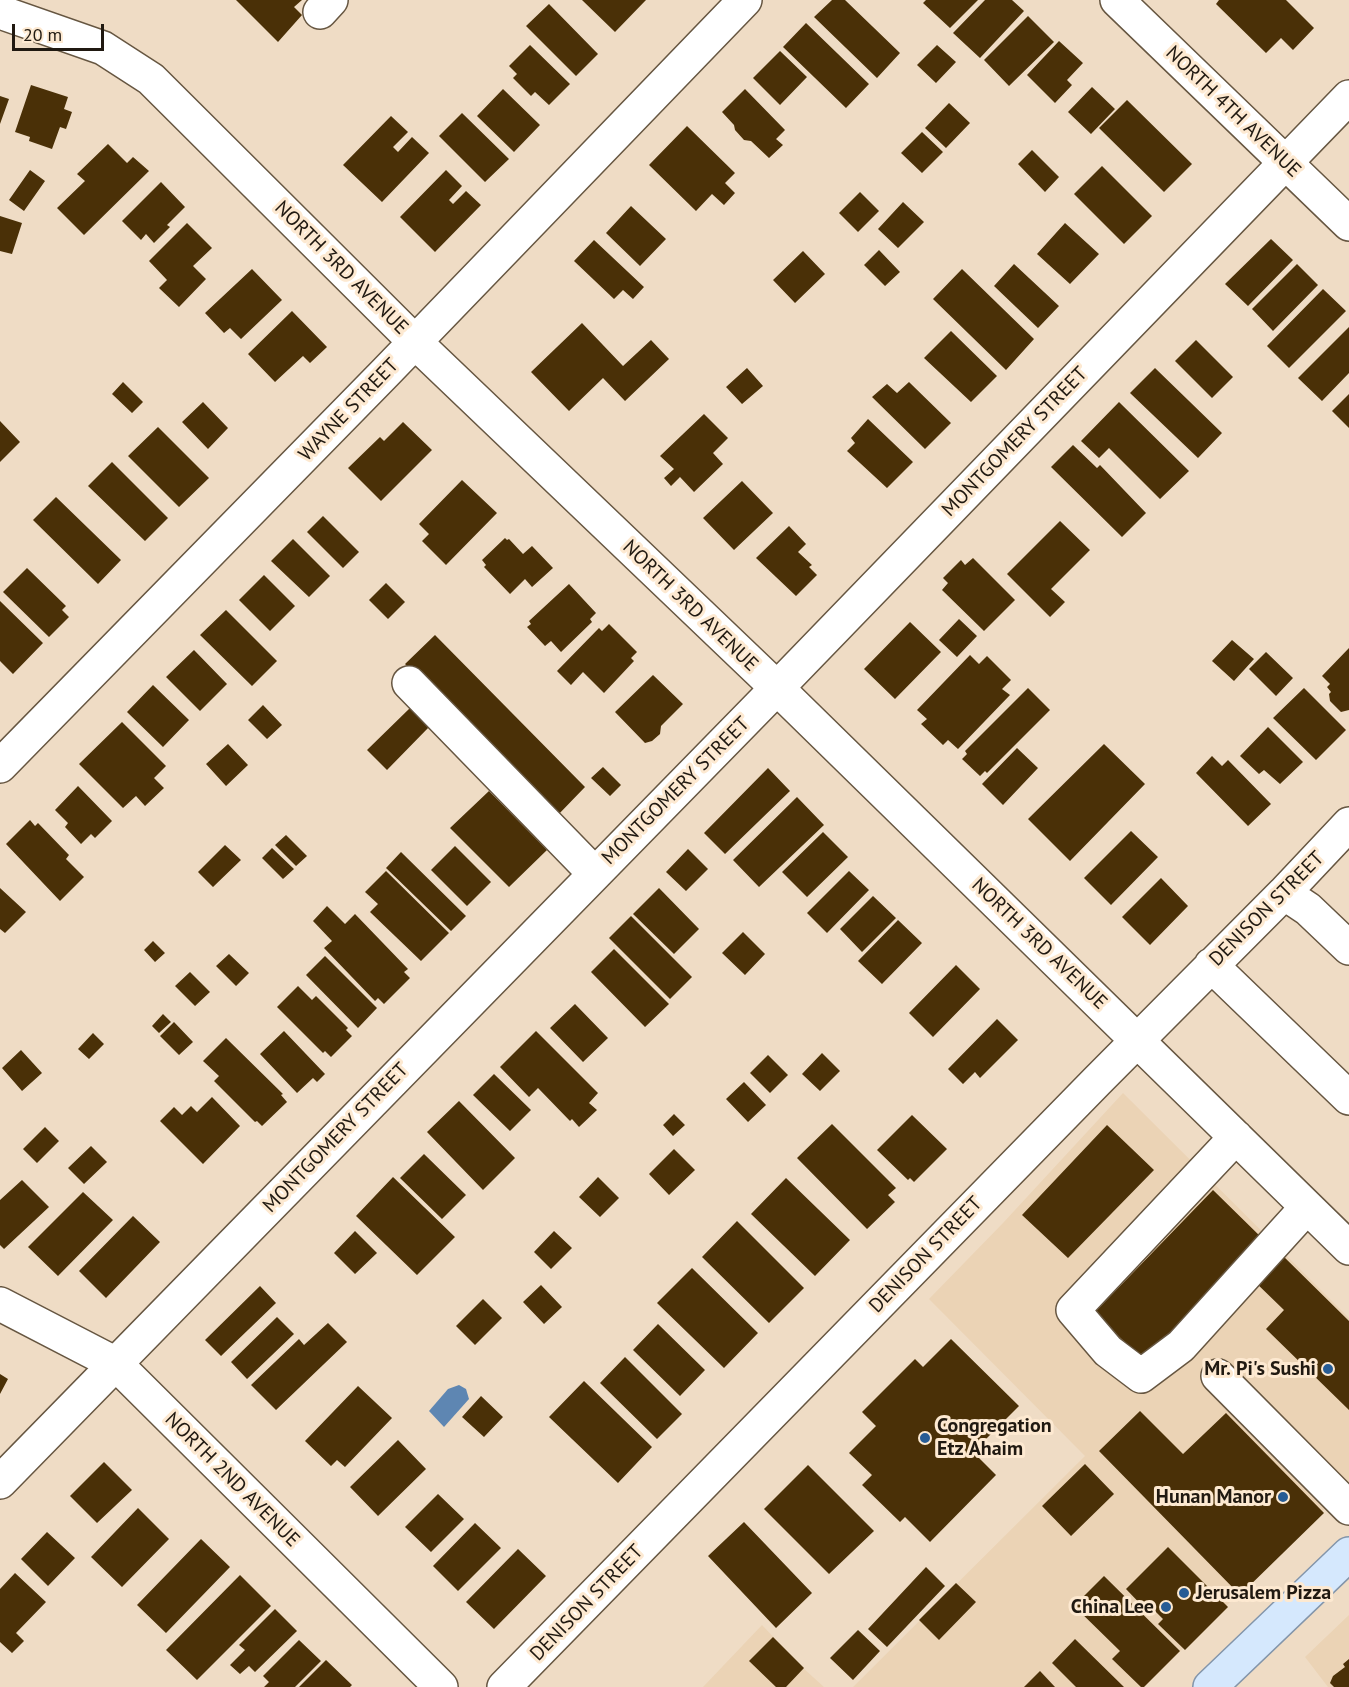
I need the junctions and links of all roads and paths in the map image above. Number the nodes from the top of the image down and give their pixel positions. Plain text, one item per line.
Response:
1 (745, 0) edge
2 (1118, 0) edge
3 (0, 12) edge
4 (1349, 97) edge
5 (1285, 162) junction
6 (1349, 224) edge
7 (415, 342) junction
8 (409, 683) dead end
9 (777, 688) junction
10 (0, 766) edge
11 (1349, 825) edge
12 (594, 873) junction
13 (1284, 893) junction
14 (1349, 948) edge
15 (1211, 965) junction
16 (1137, 1040) junction
17 (1349, 1098) edge
18 (1236, 1137) junction
19 (1307, 1207) junction
20 (1349, 1248) edge
21 (0, 1304) edge
22 (116, 1364) junction
23 (1218, 1376) dead end
24 (0, 1482) edge
25 (1349, 1508) edge
26 (1349, 1554) edge
27 (441, 1687) edge
28 (504, 1687) edge
29 (1210, 1687) edge

1 - 7 street, WAYNE STREET
2 - 5 street, NORTH 4TH AVENUE
3 - 7 street, NORTH 3RD AVENUE
4 - 5 street, MONTGOMERY STREET
5 - 6 street, NORTH 4TH AVENUE
5 - 9 street, MONTGOMERY STREET
7 - 9 street, NORTH 3RD AVENUE
7 - 10 street, WAYNE STREET
8 - 12 street
9 - 12 street, MONTGOMERY STREET
9 - 16 street, NORTH 3RD AVENUE
11 - 13 street, DENISON STREET
12 - 22 street, MONTGOMERY STREET
13 - 14 street
13 - 15 street, DENISON STREET
15 - 16 street, DENISON STREET
15 - 17 street
16 - 18 street, NORTH 3RD AVENUE
16 - 28 street, DENISON STREET
18 - 19 street, NORTH 3RD AVENUE
18 - 19 street
19 - 20 street, NORTH 3RD AVENUE
21 - 22 street, NORTH 2ND AVENUE
22 - 24 street, MONTGOMERY STREET
22 - 27 street, NORTH 2ND AVENUE
23 - 25 street
26 - 29 main road

